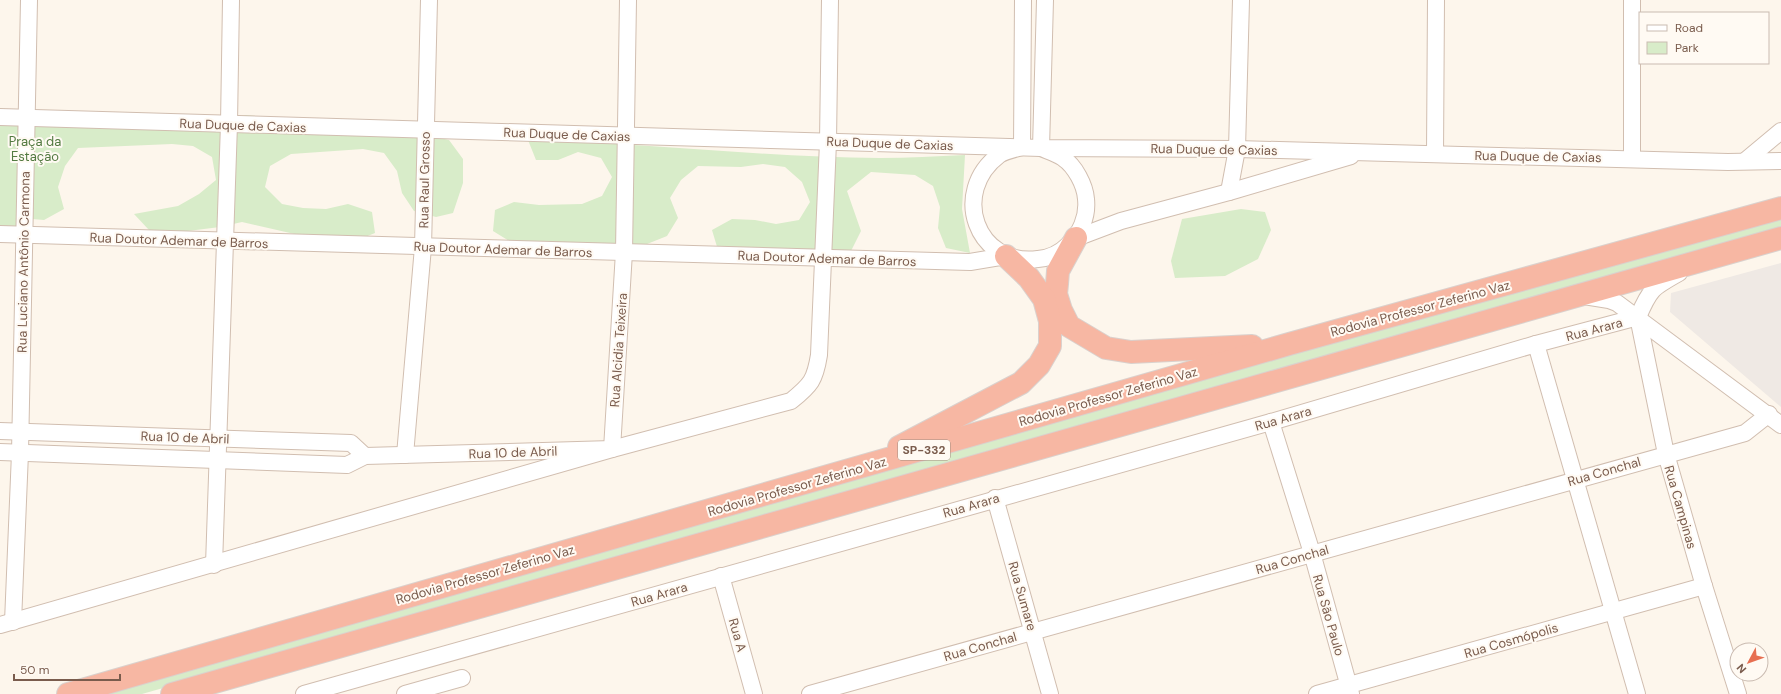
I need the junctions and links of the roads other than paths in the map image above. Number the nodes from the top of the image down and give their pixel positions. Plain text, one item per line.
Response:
1 (29, 0) edge
2 (231, 0) edge
3 (429, 0) edge
4 (628, 0) edge
5 (830, 0) edge
6 (1023, 0) edge
7 (1045, 0) edge
8 (1241, 0) edge
9 (1436, 0) edge
10 (1632, 0) edge
11 (0, 117) edge
12 (26, 118) junction
13 (229, 124) junction
14 (426, 130) junction
15 (1781, 131) edge
16 (625, 136) junction
17 (828, 142) junction
18 (1022, 147) junction
19 (1041, 148) junction
20 (1238, 149) junction
21 (1366, 152) junction
22 (1435, 154) junction
23 (1632, 158) junction
24 (1781, 160) edge
25 (1745, 161) junction
26 (1229, 192) junction
27 (1781, 208) edge
28 (0, 234) edge
29 (24, 235) junction
30 (1076, 238) junction
31 (1781, 238) edge
32 (224, 241) junction
33 (423, 246) junction
34 (624, 252) junction
35 (1006, 256) junction
36 (824, 258) junction
37 (1703, 260) junction
38 (1577, 295) junction
39 (1638, 317) junction
40 (1289, 344) junction
41 (1536, 344) junction
42 (1775, 420) edge
43 (1270, 422) junction
44 (0, 431) edge
45 (21, 431) junction
46 (217, 438) junction
47 (612, 449) junction
48 (0, 452) edge
49 (20, 453) junction
50 (1666, 454) junction
51 (405, 455) junction
52 (365, 456) junction
53 (216, 460) junction
54 (849, 471) junction
55 (1575, 479) junction
56 (995, 498) junction
57 (1312, 553) junction
58 (214, 565) junction
59 (721, 576) junction
60 (1704, 586) junction
61 (1613, 612) junction
62 (6, 624) edge
63 (1033, 632) junction
64 (462, 678) dead end
65 (1350, 690) edge
66 (68, 694) edge
67 (172, 694) edge
68 (304, 694) edge
69 (405, 694) edge
70 (754, 694) edge
71 (810, 694) edge
72 (1050, 694) edge
73 (1317, 694) edge
74 (1637, 694) edge
75 (1738, 694) edge

1 - 12 street, Rua Luciano Antônio Carmona
2 - 13 street
3 - 14 street, Rua Raul Grosso
4 - 16 street, Rua Alcidia Teixeira
5 - 17 street
6 - 18 street
7 - 19 street
8 - 20 street
9 - 22 street
10 - 23 street
11 - 12 street, Rua Duque de Caxias
12 - 13 street, Rua Duque de Caxias
12 - 29 street, Rua Luciano Antônio Carmona
13 - 14 street, Rua Duque de Caxias
13 - 32 street
14 - 16 street, Rua Duque de Caxias
14 - 33 street, Rua Raul Grosso
15 - 25 street
16 - 17 street, Rua Duque de Caxias
16 - 34 street, Rua Alcidia Teixeira
17 - 18 street, Rua Duque de Caxias
17 - 36 street
18 - 19 street, Rua Duque de Caxias
18 - 35 street
19 - 20 street, Rua Duque de Caxias
19 - 30 street
20 - 21 street, Rua Duque de Caxias
20 - 26 street
21 - 22 street, Rua Duque de Caxias
21 - 26 street
22 - 23 street, Rua Duque de Caxias
23 - 25 street, Rua Duque de Caxias
24 - 25 street, Rua Duque de Caxias
26 - 30 street
27 - 40 highway, Rodovia Professor Zeferino Vaz / SP-332
28 - 29 street, Rua Doutor Ademar de Barros
29 - 32 street, Rua Doutor Ademar de Barros
29 - 45 street, Rua Luciano Antônio Carmona
30 - 35 street
30 - 40 highway
31 - 37 highway, SP-332
32 - 33 street, Rua Doutor Ademar de Barros
32 - 46 street
33 - 34 street, Rua Doutor Ademar de Barros
33 - 51 street, Rua Raul Grosso
34 - 36 street, Rua Doutor Ademar de Barros
34 - 47 street, Rua Alcidia Teixeira
35 - 36 street, Rua Doutor Ademar de Barros
35 - 54 highway
36 - 47 street
37 - 38 highway, SP-332
37 - 39 street
38 - 39 street
38 - 67 highway, SP-332
39 - 41 street, Rua Arara
39 - 42 street
39 - 50 street, Rua Campinas
40 - 54 highway, Rodovia Professor Zeferino Vaz / SP-332
41 - 43 street, Rua Arara
41 - 55 street
42 - 50 street, Rua Conchal
43 - 56 street, Rua Arara
43 - 57 street, Rua São Paulo
44 - 45 street, Rua 10 de Abril
45 - 46 street, Rua 10 de Abril
45 - 49 street, Rua Luciano Antônio Carmona
46 - 52 street, Rua 10 de Abril
46 - 53 street
47 - 51 street, Rua 10 de Abril
47 - 58 street
48 - 49 street, Rua 10 de Abril
49 - 53 street, Rua 10 de Abril
49 - 62 street, Rua Luciano Antônio Carmona
50 - 55 street, Rua Conchal
50 - 60 street, Rua Campinas
51 - 52 street, Rua 10 de Abril
52 - 53 street, Rua 10 de Abril
53 - 58 street
54 - 66 highway, Rodovia Professor Zeferino Vaz / SP-332
55 - 57 street, Rua Conchal
55 - 61 street
56 - 59 street, Rua Arara
56 - 63 street, Rua Sumare
57 - 63 street, Rua Conchal
57 - 65 street, Rua São Paulo
58 - 62 street
59 - 68 street, Rua Arara
59 - 70 street, Rua A
60 - 61 street, Rua Cosmópolis
60 - 75 street, Rua Campinas
61 - 65 street, Rua Cosmópolis
61 - 74 street
63 - 71 street, Rua Conchal
63 - 72 street, Rua Sumare
64 - 69 street
65 - 73 street, Rua Cosmópolis

